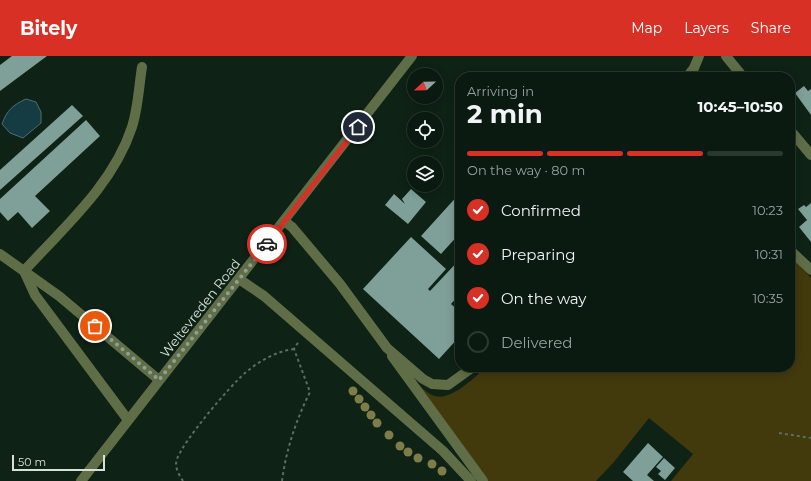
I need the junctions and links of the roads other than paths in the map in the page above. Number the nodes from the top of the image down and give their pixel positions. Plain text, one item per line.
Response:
1 (412, 56) edge
2 (699, 56) edge
3 (726, 56) edge
4 (142, 67) dead end
5 (691, 72) edge
6 (740, 72) edge
7 (795, 136) edge
8 (811, 154) edge
9 (284, 221) junction
10 (795, 255) edge
11 (2, 260) edge
12 (811, 270) edge
13 (24, 271) junction
14 (239, 279) junction
15 (387, 348) junction
16 (466, 372) edge
17 (159, 380) junction
18 (128, 420) junction
19 (81, 481) edge
20 (471, 481) edge
21 (483, 481) edge

1 - 9 street, Weltevreden Road
2 - 5 street
3 - 6 street
4 - 13 street
7 - 8 street
9 - 14 street, Weltevreden Road
9 - 15 street
10 - 12 street
11 - 13 street
13 - 17 street
13 - 18 street
14 - 17 street, Weltevreden Road
14 - 20 street
15 - 16 street
15 - 21 street
17 - 18 street, Weltevreden Road
18 - 19 street, Weltevreden Road

